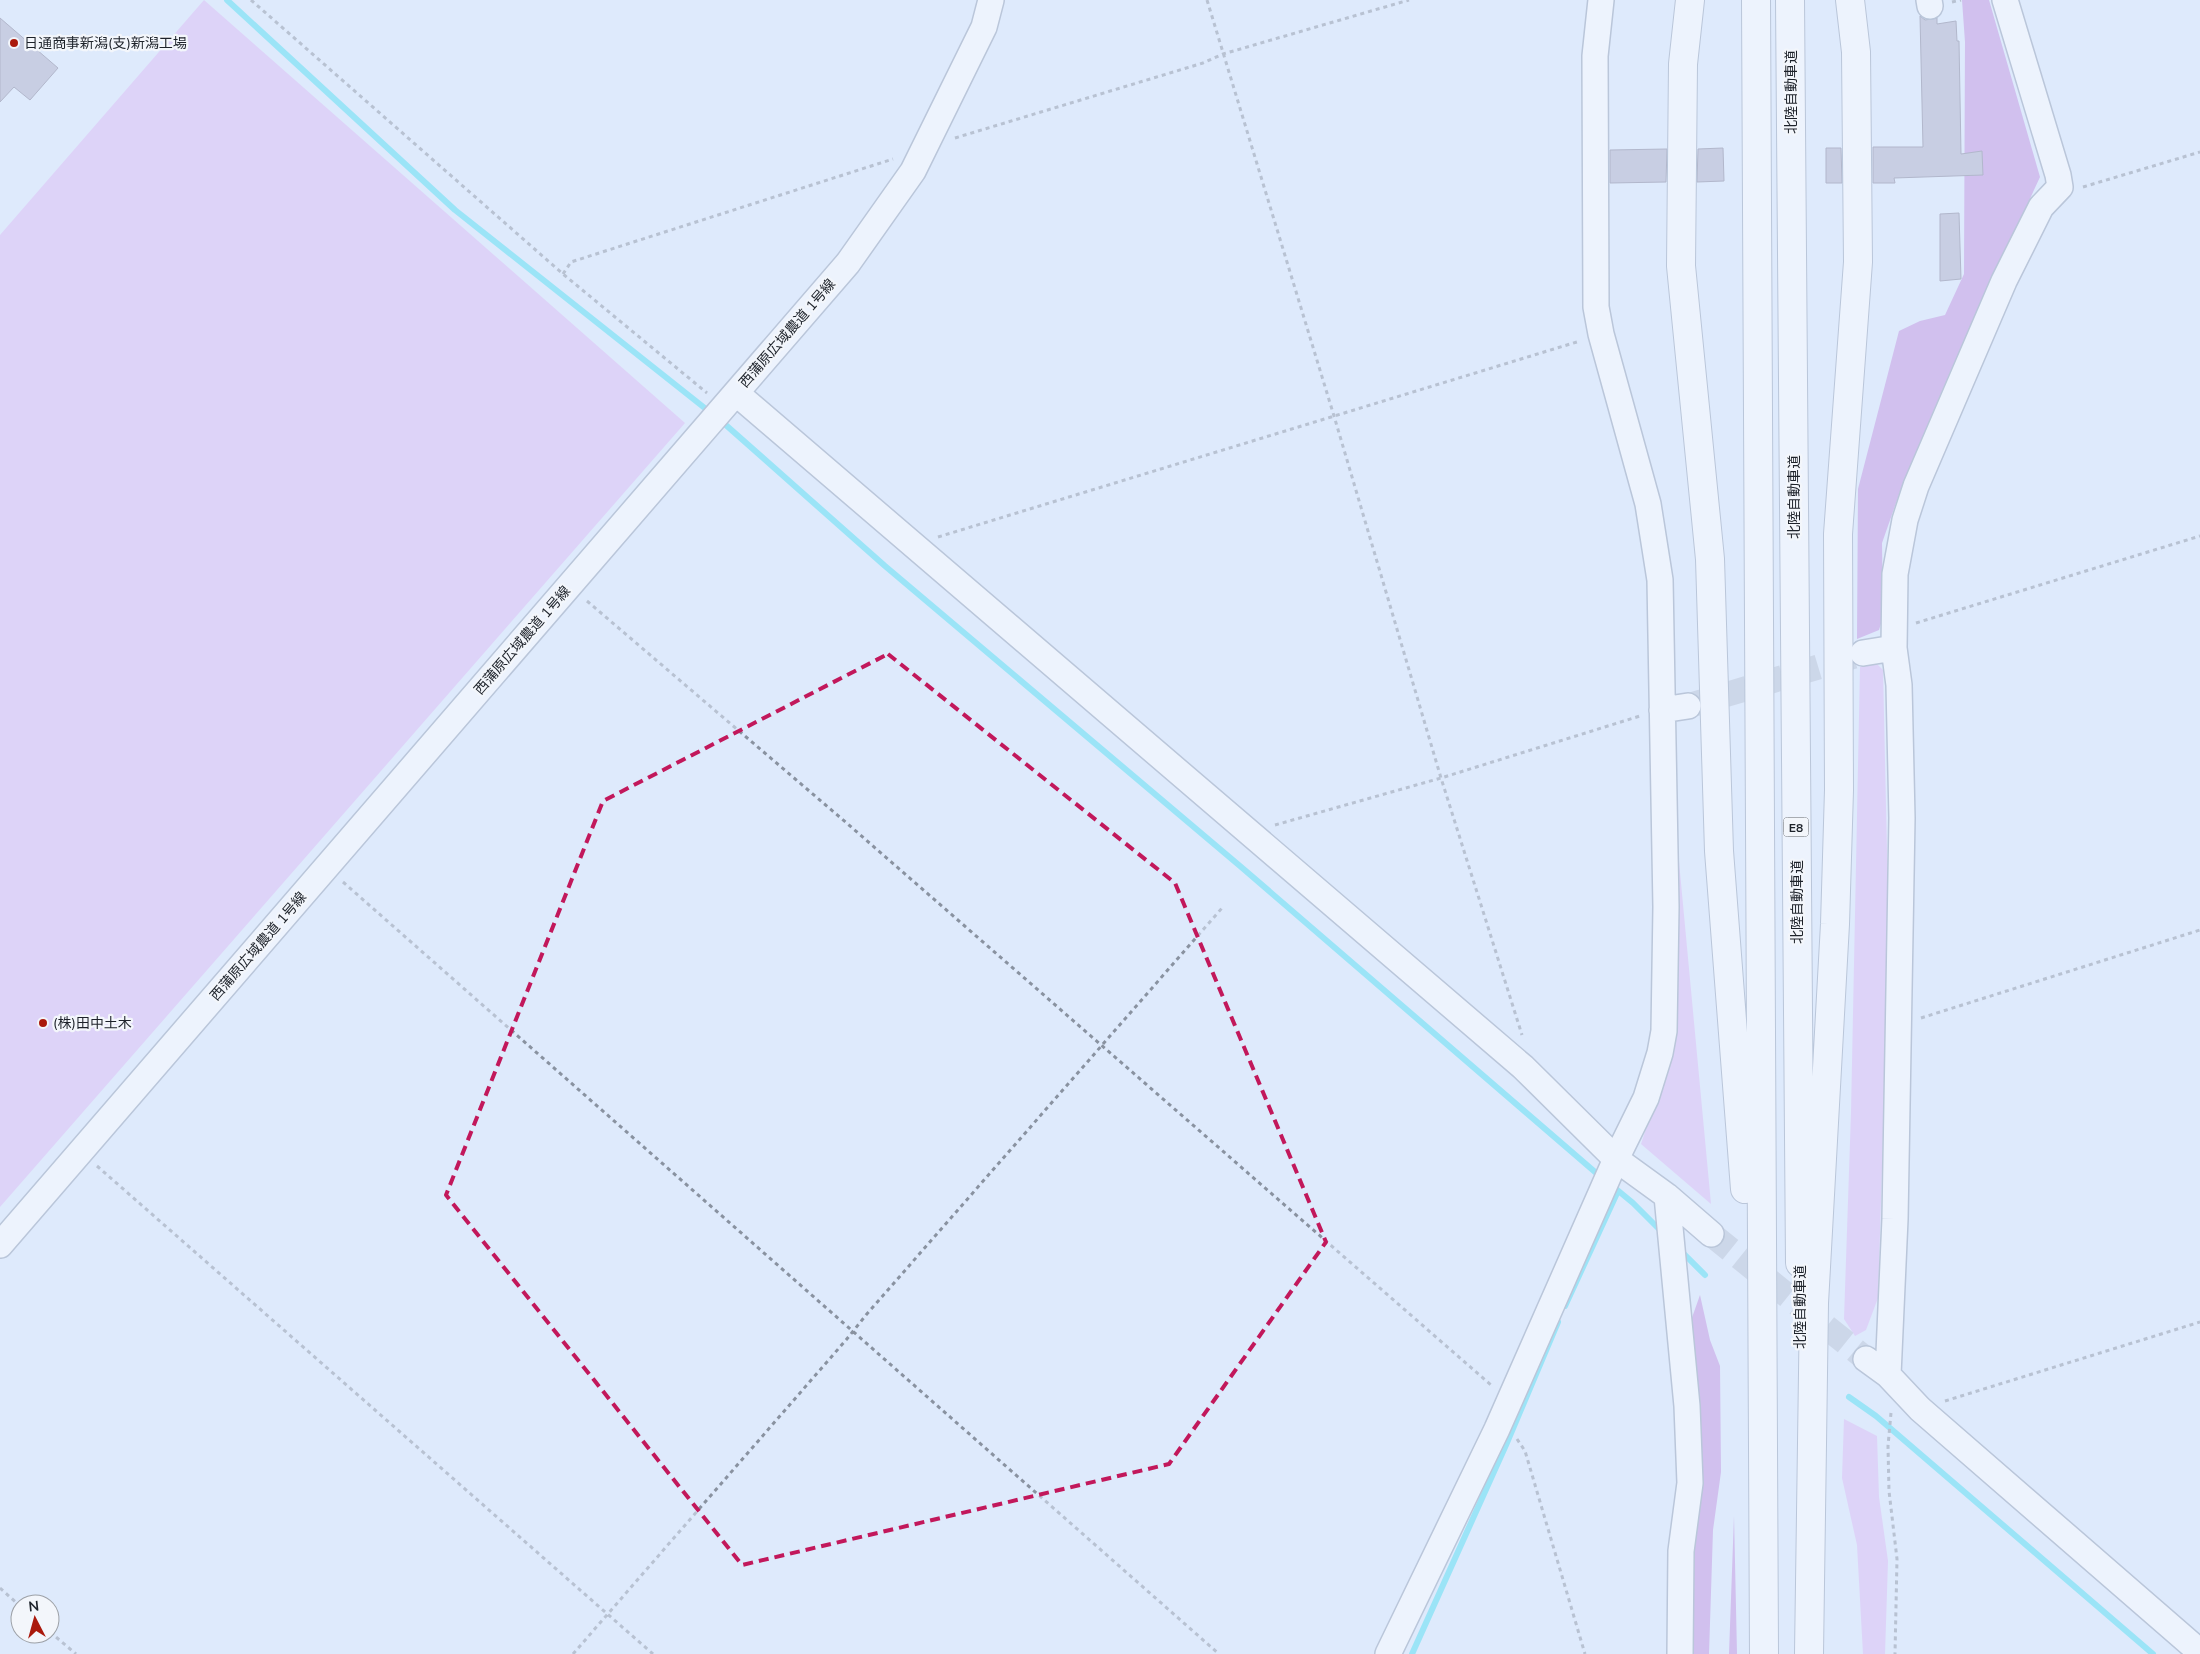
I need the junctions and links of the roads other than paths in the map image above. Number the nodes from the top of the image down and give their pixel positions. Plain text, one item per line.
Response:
1 (991, 0) edge
2 (1601, 0) edge
3 (1690, 0) edge
4 (1756, 0) edge
5 (1790, 0) edge
6 (1850, 0) edge
7 (2005, 0) edge
8 (736, 393) junction
9 (1895, 639) junction
10 (1863, 653) tunnel mouth
11 (1688, 706) tunnel mouth
12 (1662, 710) junction
13 (1616, 1159) junction
14 (1667, 1196) junction
15 (1711, 1234) tunnel mouth
16 (0, 1245) edge
17 (1866, 1359) tunnel mouth
18 (1888, 1375) junction
19 (1763, 1408) junction
20 (2200, 1652) edge
21 (1388, 1654) edge
22 (1680, 1654) edge
23 (1764, 1654) edge
24 (1802, 1654) edge
25 (1809, 1654) edge

1 - 8 street, 西蒲原広域農道 1号線
2 - 12 street
3 - 19 highway
4 - 19 highway
5 - 24 highway, 北陸自動車道 / E8
6 - 25 highway
7 - 9 street
8 - 13 street
8 - 16 street, 西蒲原広域農道 1号線
9 - 10 street
9 - 18 street
11 - 12 street
12 - 13 street
13 - 14 street
13 - 21 street
14 - 15 street
14 - 22 street
17 - 18 street
18 - 20 street
19 - 23 highway

